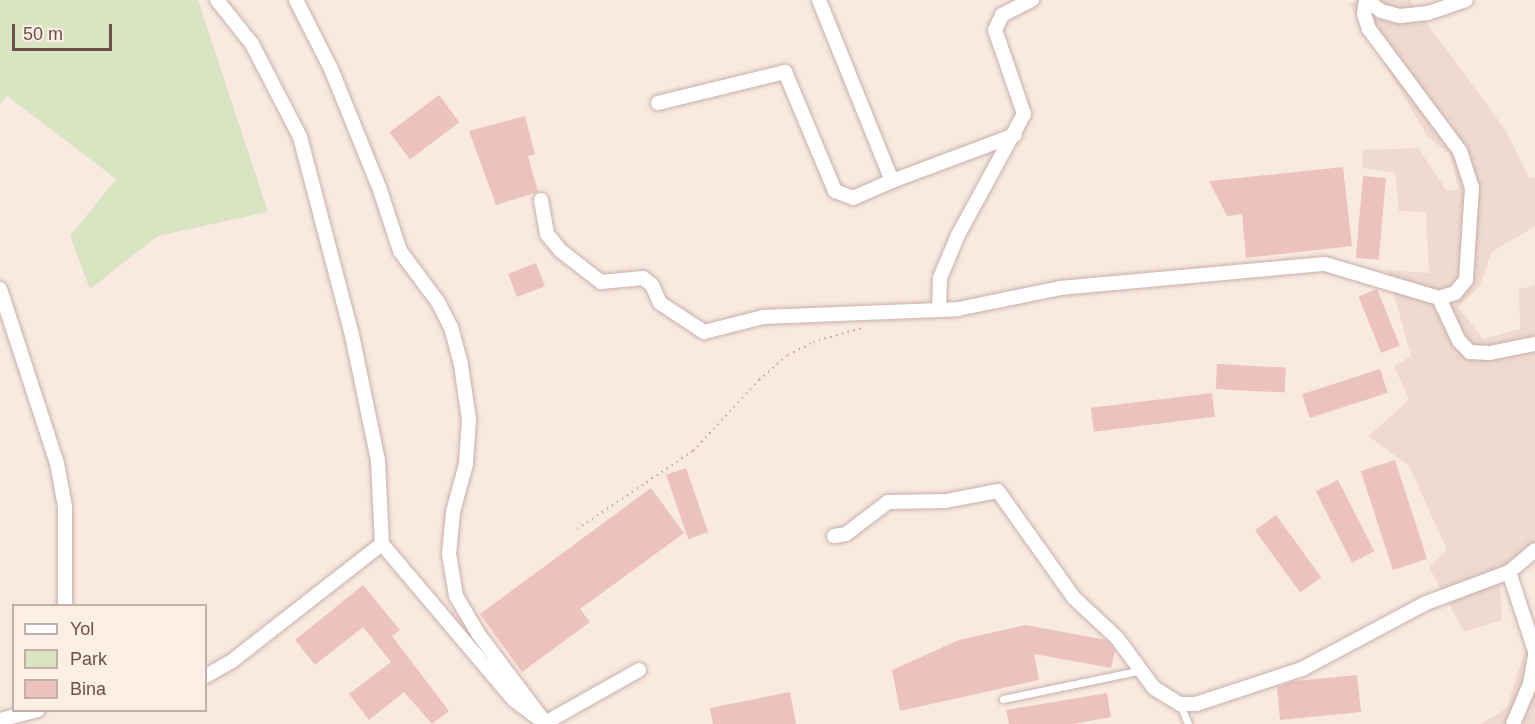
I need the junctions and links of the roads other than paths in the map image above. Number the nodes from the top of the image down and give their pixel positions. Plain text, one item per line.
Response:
1 (217, 0) edge
2 (296, 0) edge
3 (819, 0) edge
4 (1032, 0) edge
5 (1466, 0) edge
6 (1366, 1) edge
7 (658, 103) dead end
8 (1015, 135) junction
9 (892, 181) junction
10 (542, 200) dead end
11 (0, 289) edge
12 (1439, 298) junction
13 (939, 309) junction
14 (1535, 344) edge
15 (834, 536) dead end
16 (382, 544) junction
17 (1535, 550) edge
18 (1509, 572) junction
19 (65, 604) edge
20 (1535, 653) edge
21 (639, 670) dead end
22 (1142, 670) junction
23 (207, 675) edge
24 (1003, 699) dead end
25 (1180, 704) junction
26 (34, 712) edge
27 (0, 720) edge
28 (546, 723) edge
29 (1188, 724) edge
30 (1513, 724) edge

1 - 16 street
2 - 28 street
3 - 9 street
4 - 8 street
5 - 6 street
6 - 12 street
7 - 9 street
8 - 9 street
8 - 13 street
10 - 13 street
11 - 19 street
12 - 13 street
12 - 14 street
15 - 22 street
16 - 23 street
16 - 28 street
17 - 18 street
18 - 20 street
18 - 25 street
20 - 30 street
21 - 28 street
22 - 24 lane
22 - 25 street
25 - 29 lane
26 - 27 street

